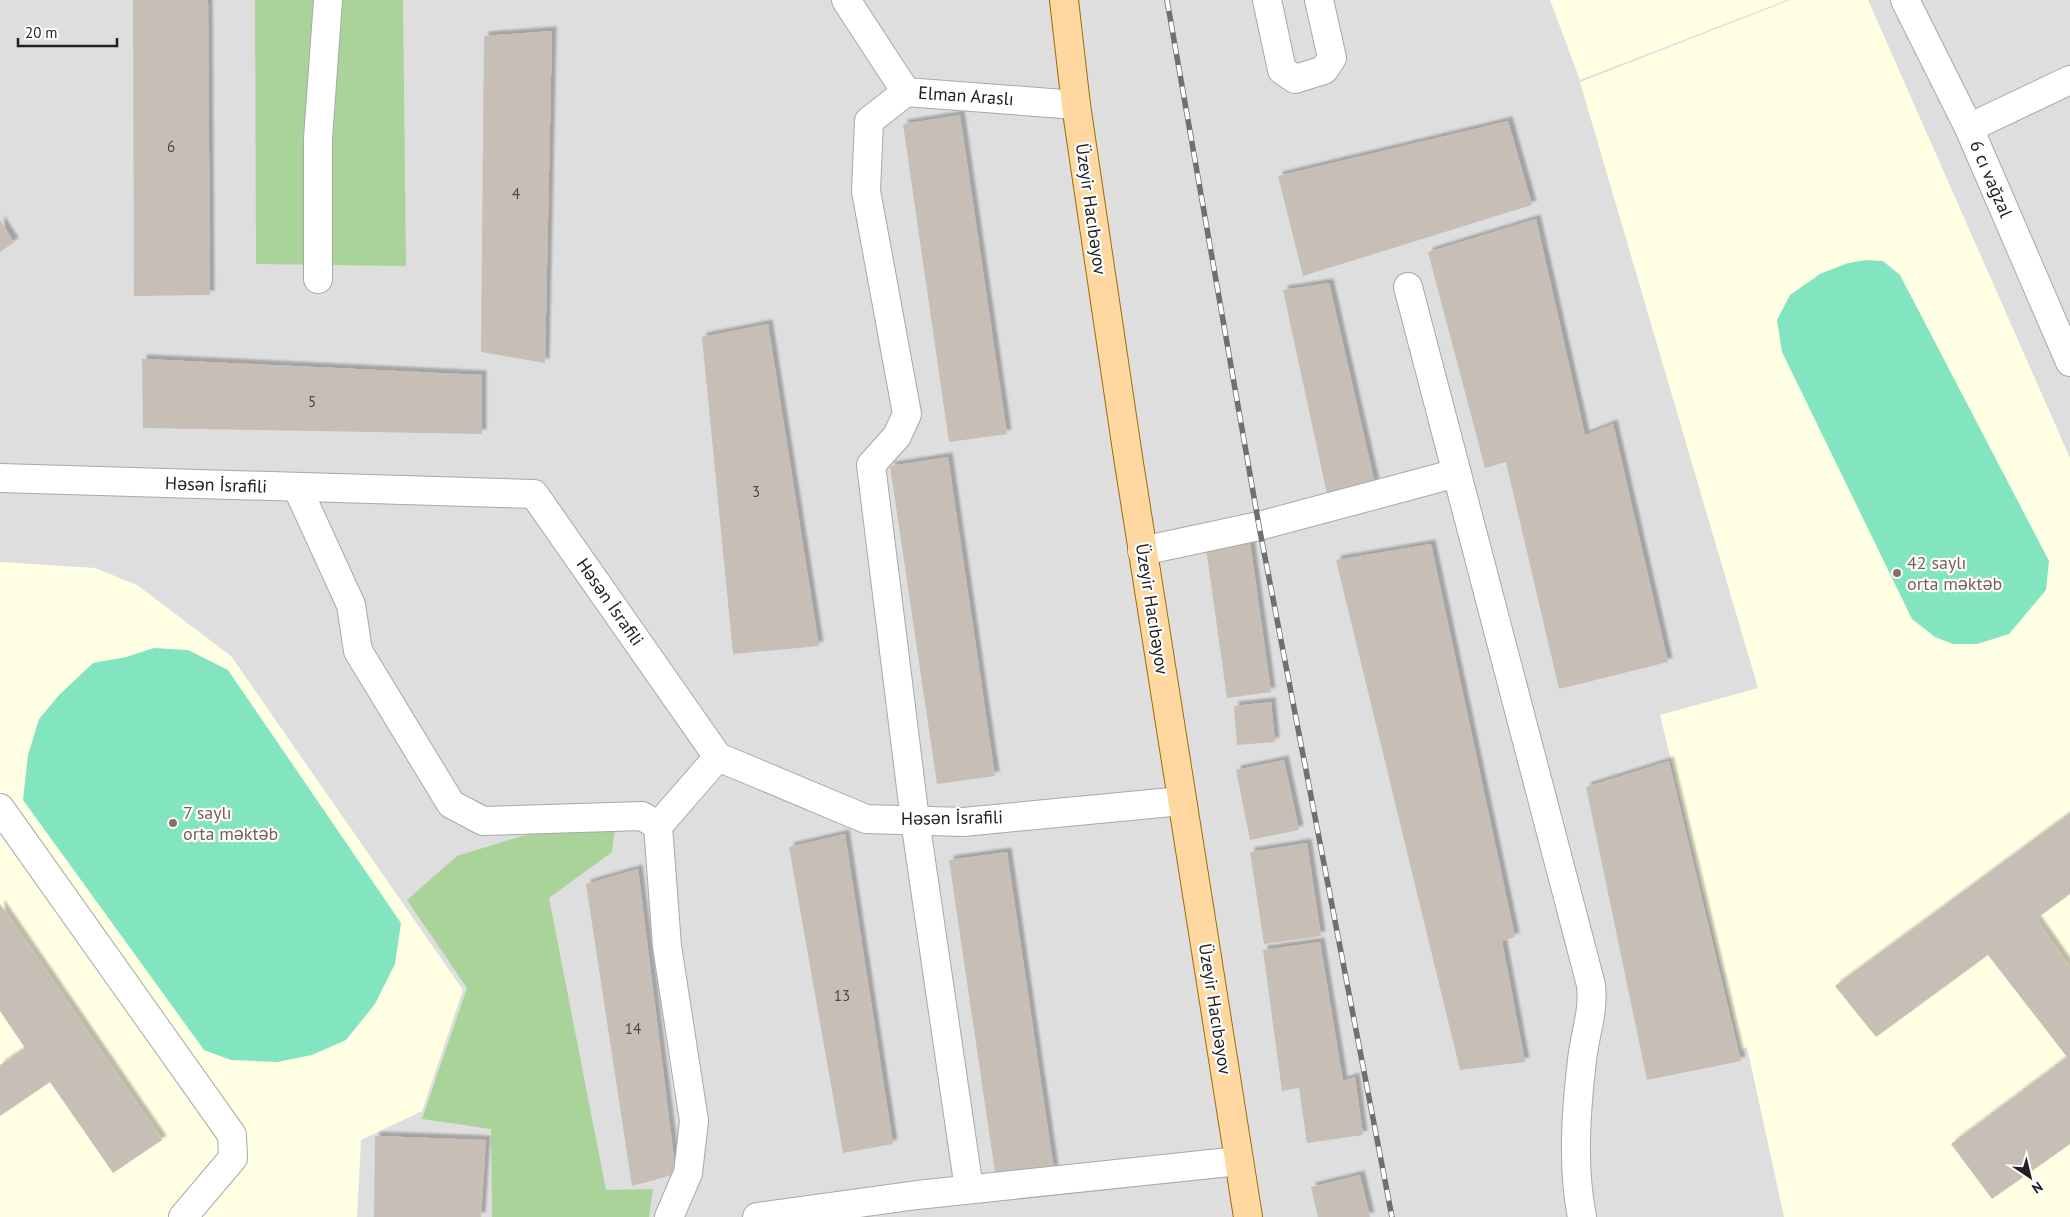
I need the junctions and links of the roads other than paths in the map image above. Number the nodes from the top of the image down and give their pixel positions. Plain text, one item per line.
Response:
1 (328, 0) edge
2 (846, 0) edge
3 (1064, 0) edge
4 (1267, 0) edge
5 (1319, 0) edge
6 (1905, 0) edge
7 (2070, 80) edge
8 (906, 92) junction
9 (1076, 105) junction
10 (1969, 128) junction
11 (318, 279) dead end
12 (1408, 287) dead end
13 (2070, 362) edge
14 (1457, 473) junction
15 (0, 478) edge
16 (297, 487) junction
17 (1142, 551) junction
18 (718, 757) junction
19 (1182, 801) junction
20 (0, 808) edge
21 (915, 820) junction
22 (658, 826) junction
23 (1239, 1161) junction
24 (968, 1189) junction
25 (183, 1217) edge
26 (669, 1217) edge
27 (757, 1217) edge
28 (1248, 1217) edge
29 (1582, 1217) edge

1 - 11 street
2 - 8 street, Elman Araslı
3 - 9 main road, Üzeyir Hacıbəyov
4 - 5 street
6 - 10 street, 6 cı vağzal
7 - 10 street
8 - 9 street, Elman Araslı
8 - 21 street
9 - 17 main road, Üzeyir Hacıbəyov
10 - 13 street, 6 cı vağzal
12 - 14 street
14 - 17 street
14 - 29 street
15 - 16 street, Həsən İsrafili
16 - 18 street, Həsən İsrafili
16 - 22 street
17 - 19 main road, Üzeyir Hacıbəyov
18 - 21 street, Həsən İsrafili
18 - 22 street
19 - 21 street, Həsən İsrafili
19 - 23 main road, Üzeyir Hacıbəyov
20 - 25 street
21 - 24 street
22 - 26 street
23 - 24 street
23 - 28 main road, Üzeyir Hacıbəyov
24 - 27 street

